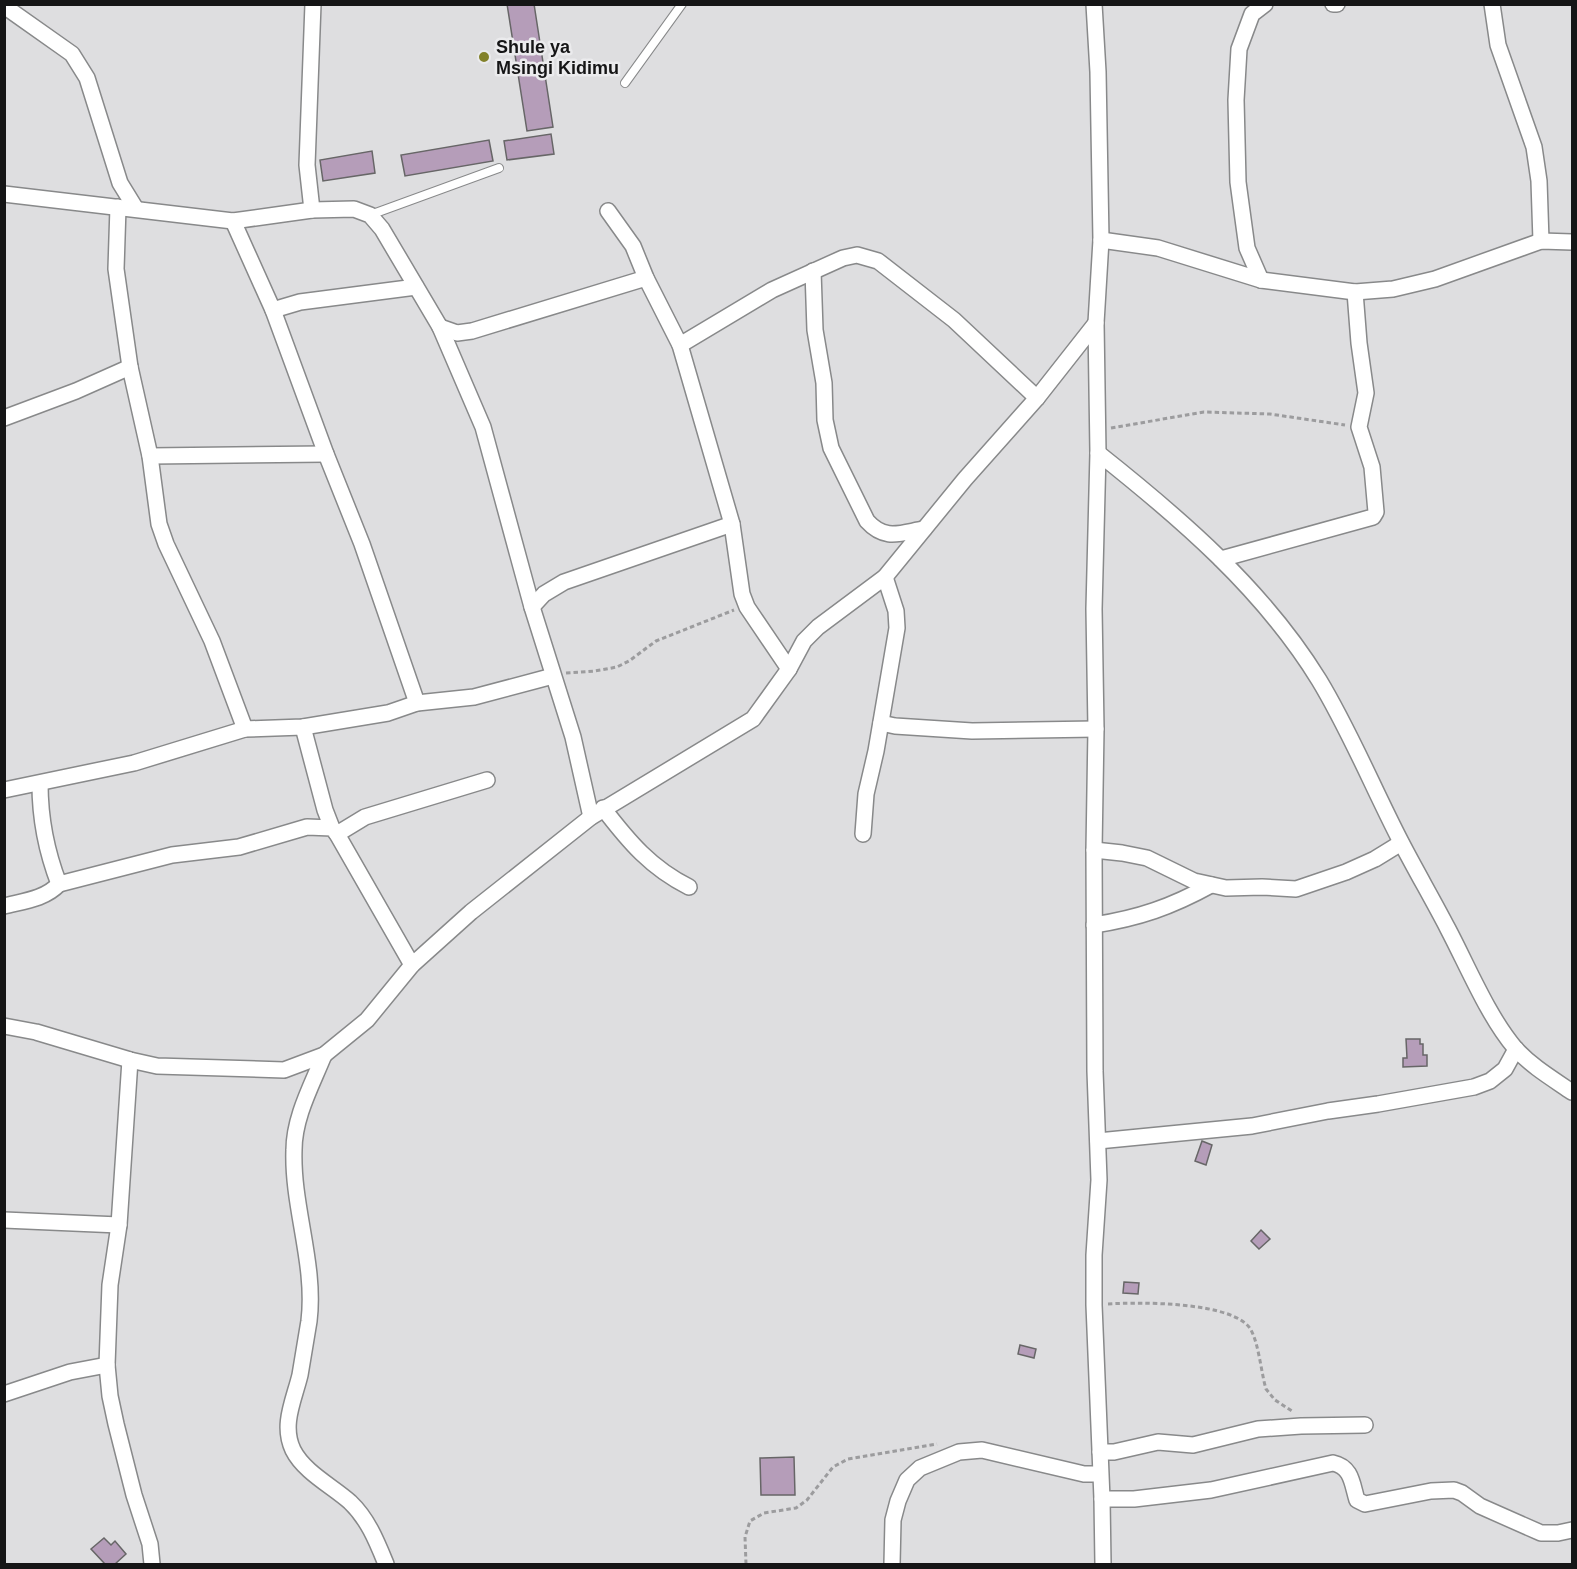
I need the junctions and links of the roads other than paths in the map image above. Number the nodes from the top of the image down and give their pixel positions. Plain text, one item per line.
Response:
1 (313, 4) edge
2 (682, 4) edge
3 (1094, 4) edge
4 (1265, 4) edge
5 (1492, 4) edge
6 (4, 6) edge
7 (625, 83) dead end
8 (499, 168) dead end
9 (4, 194) edge
10 (118, 207) junction
11 (136, 208) junction
12 (312, 210) junction
13 (609, 211) dead end
14 (370, 215) junction
15 (233, 221) junction
16 (1101, 240) junction
17 (1541, 241) junction
18 (1572, 242) edge
19 (813, 271) junction
20 (646, 278) junction
21 (1261, 280) junction
22 (416, 287) junction
23 (1355, 292) junction
24 (273, 309) junction
25 (1096, 323) junction
26 (440, 327) junction
27 (680, 345) junction
28 (129, 367) junction
29 (1037, 398) junction
30 (4, 418) edge
31 (1098, 453) junction
32 (326, 454) junction
33 (150, 456) junction
34 (732, 524) junction
35 (924, 529) junction
36 (1221, 559) junction
37 (885, 577) junction
38 (532, 607) junction
39 (789, 669) junction
40 (552, 674) junction
41 (417, 703) junction
42 (880, 723) junction
43 (303, 727) junction
44 (245, 729) junction
45 (1096, 729) junction
46 (487, 780) dead end
47 (40, 784) junction
48 (4, 790) edge
49 (597, 812) junction
50 (334, 831) junction
51 (863, 834) dead end
52 (1401, 843) junction
53 (1094, 850) junction
54 (60, 884) junction
55 (1211, 885) junction
56 (689, 887) dead end
57 (4, 906) edge
58 (1094, 925) junction
59 (412, 965) junction
60 (4, 1026) edge
61 (1516, 1049) junction
62 (324, 1055) junction
63 (130, 1060) junction
64 (1572, 1092) edge
65 (1098, 1142) junction
66 (4, 1220) edge
67 (119, 1226) junction
68 (107, 1365) junction
69 (4, 1394) edge
70 (1365, 1425) dead end
71 (1100, 1452) junction
72 (1100, 1474) junction
73 (1102, 1499) junction
74 (1572, 1530) edge
75 (152, 1564) edge
76 (386, 1564) edge
77 (892, 1564) edge
78 (1103, 1564) edge

1 - 12 street
2 - 7 lane
3 - 16 street
4 - 21 street
5 - 17 street
6 - 11 street
8 - 14 lane
9 - 10 street
10 - 11 street
10 - 28 street
11 - 15 street
12 - 14 street
12 - 15 street
13 - 20 street
14 - 22 street
15 - 24 street
16 - 21 street
16 - 25 street
17 - 18 street
17 - 23 street
19 - 27 street
19 - 29 street
19 - 35 street
20 - 26 street
20 - 27 street
21 - 23 street
22 - 24 street
22 - 26 street
23 - 36 street
24 - 32 street
25 - 29 street
25 - 31 street
26 - 38 street
27 - 34 street
28 - 30 street
28 - 33 street
29 - 35 street
31 - 36 street
31 - 45 street
32 - 33 street
32 - 41 street
33 - 44 street
34 - 38 street
34 - 39 street
35 - 37 street
36 - 52 street
37 - 39 street
37 - 42 street
38 - 40 street
39 - 49 street
40 - 41 street
40 - 49 street
41 - 43 street
42 - 45 street
42 - 51 street
43 - 44 street
43 - 50 street
44 - 47 street
45 - 53 street
46 - 50 street
47 - 48 street
47 - 54 street
49 - 56 street
49 - 59 street
50 - 54 street
50 - 59 street
52 - 55 street
52 - 61 street
53 - 55 street
53 - 58 street
54 - 57 street
55 - 58 street
58 - 65 street
59 - 62 street
60 - 63 street
61 - 64 street
61 - 65 street
62 - 63 street
62 - 76 street
63 - 67 street
65 - 71 street
66 - 67 street
67 - 68 street
68 - 69 street
68 - 75 street
70 - 71 street
71 - 72 street
72 - 73 street
72 - 77 street
73 - 74 street
73 - 78 street

